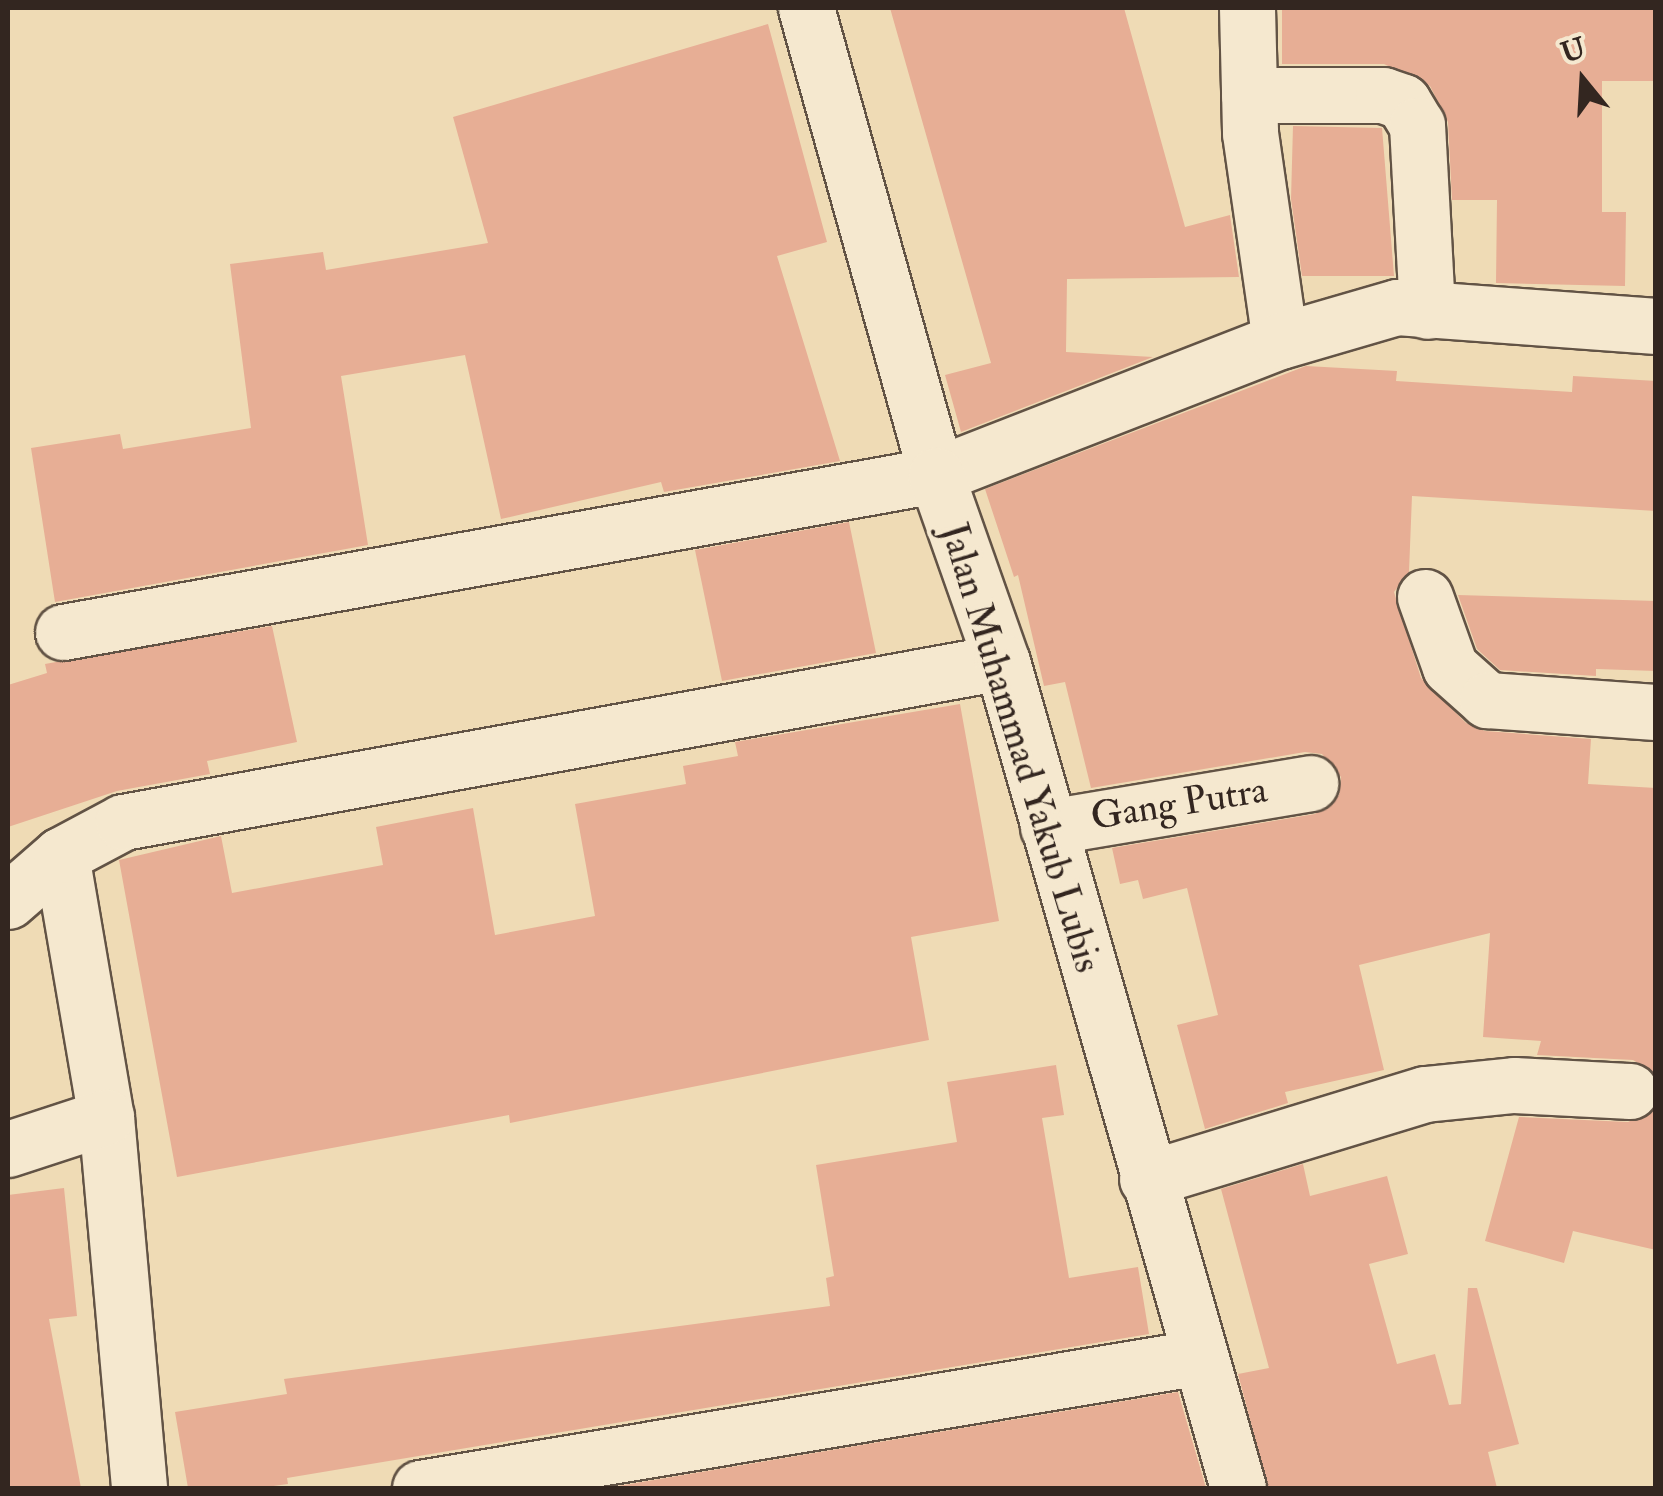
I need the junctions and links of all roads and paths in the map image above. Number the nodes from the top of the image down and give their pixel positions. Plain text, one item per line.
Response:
1 (806, 8) edge
2 (1246, 8) edge
3 (1249, 95) junction
4 (1426, 311) junction
5 (1656, 326) edge
6 (1280, 341) junction
7 (936, 475) junction
8 (1426, 597) dead end
9 (63, 632) dead end
10 (1002, 662) junction
11 (1656, 712) edge
12 (1310, 783) dead end
13 (1048, 827) junction
14 (62, 855) junction
15 (8, 901) edge
16 (1630, 1091) dead end
17 (106, 1117) junction
18 (8, 1149) edge
19 (1148, 1179) junction
20 (1200, 1357) junction
21 (139, 1488) edge
22 (420, 1488) edge
23 (1238, 1488) edge

1 - 7 street, Jalan Muhammad Yakub Lubis
2 - 3 street
3 - 4 street
3 - 6 street
4 - 5 street
4 - 6 street
6 - 7 street
7 - 9 street
7 - 10 street, Jalan Muhammad Yakub Lubis
8 - 11 street
10 - 13 street, Jalan Muhammad Yakub Lubis
10 - 14 street
12 - 13 street, Gang Putra
13 - 19 street, Jalan Muhammad Yakub Lubis
14 - 15 street
14 - 17 street
16 - 19 street
17 - 18 street
17 - 21 street
19 - 20 street, Jalan Muhammad Yakub Lubis
20 - 22 street
20 - 23 street, Jalan Muhammad Yakub Lubis

